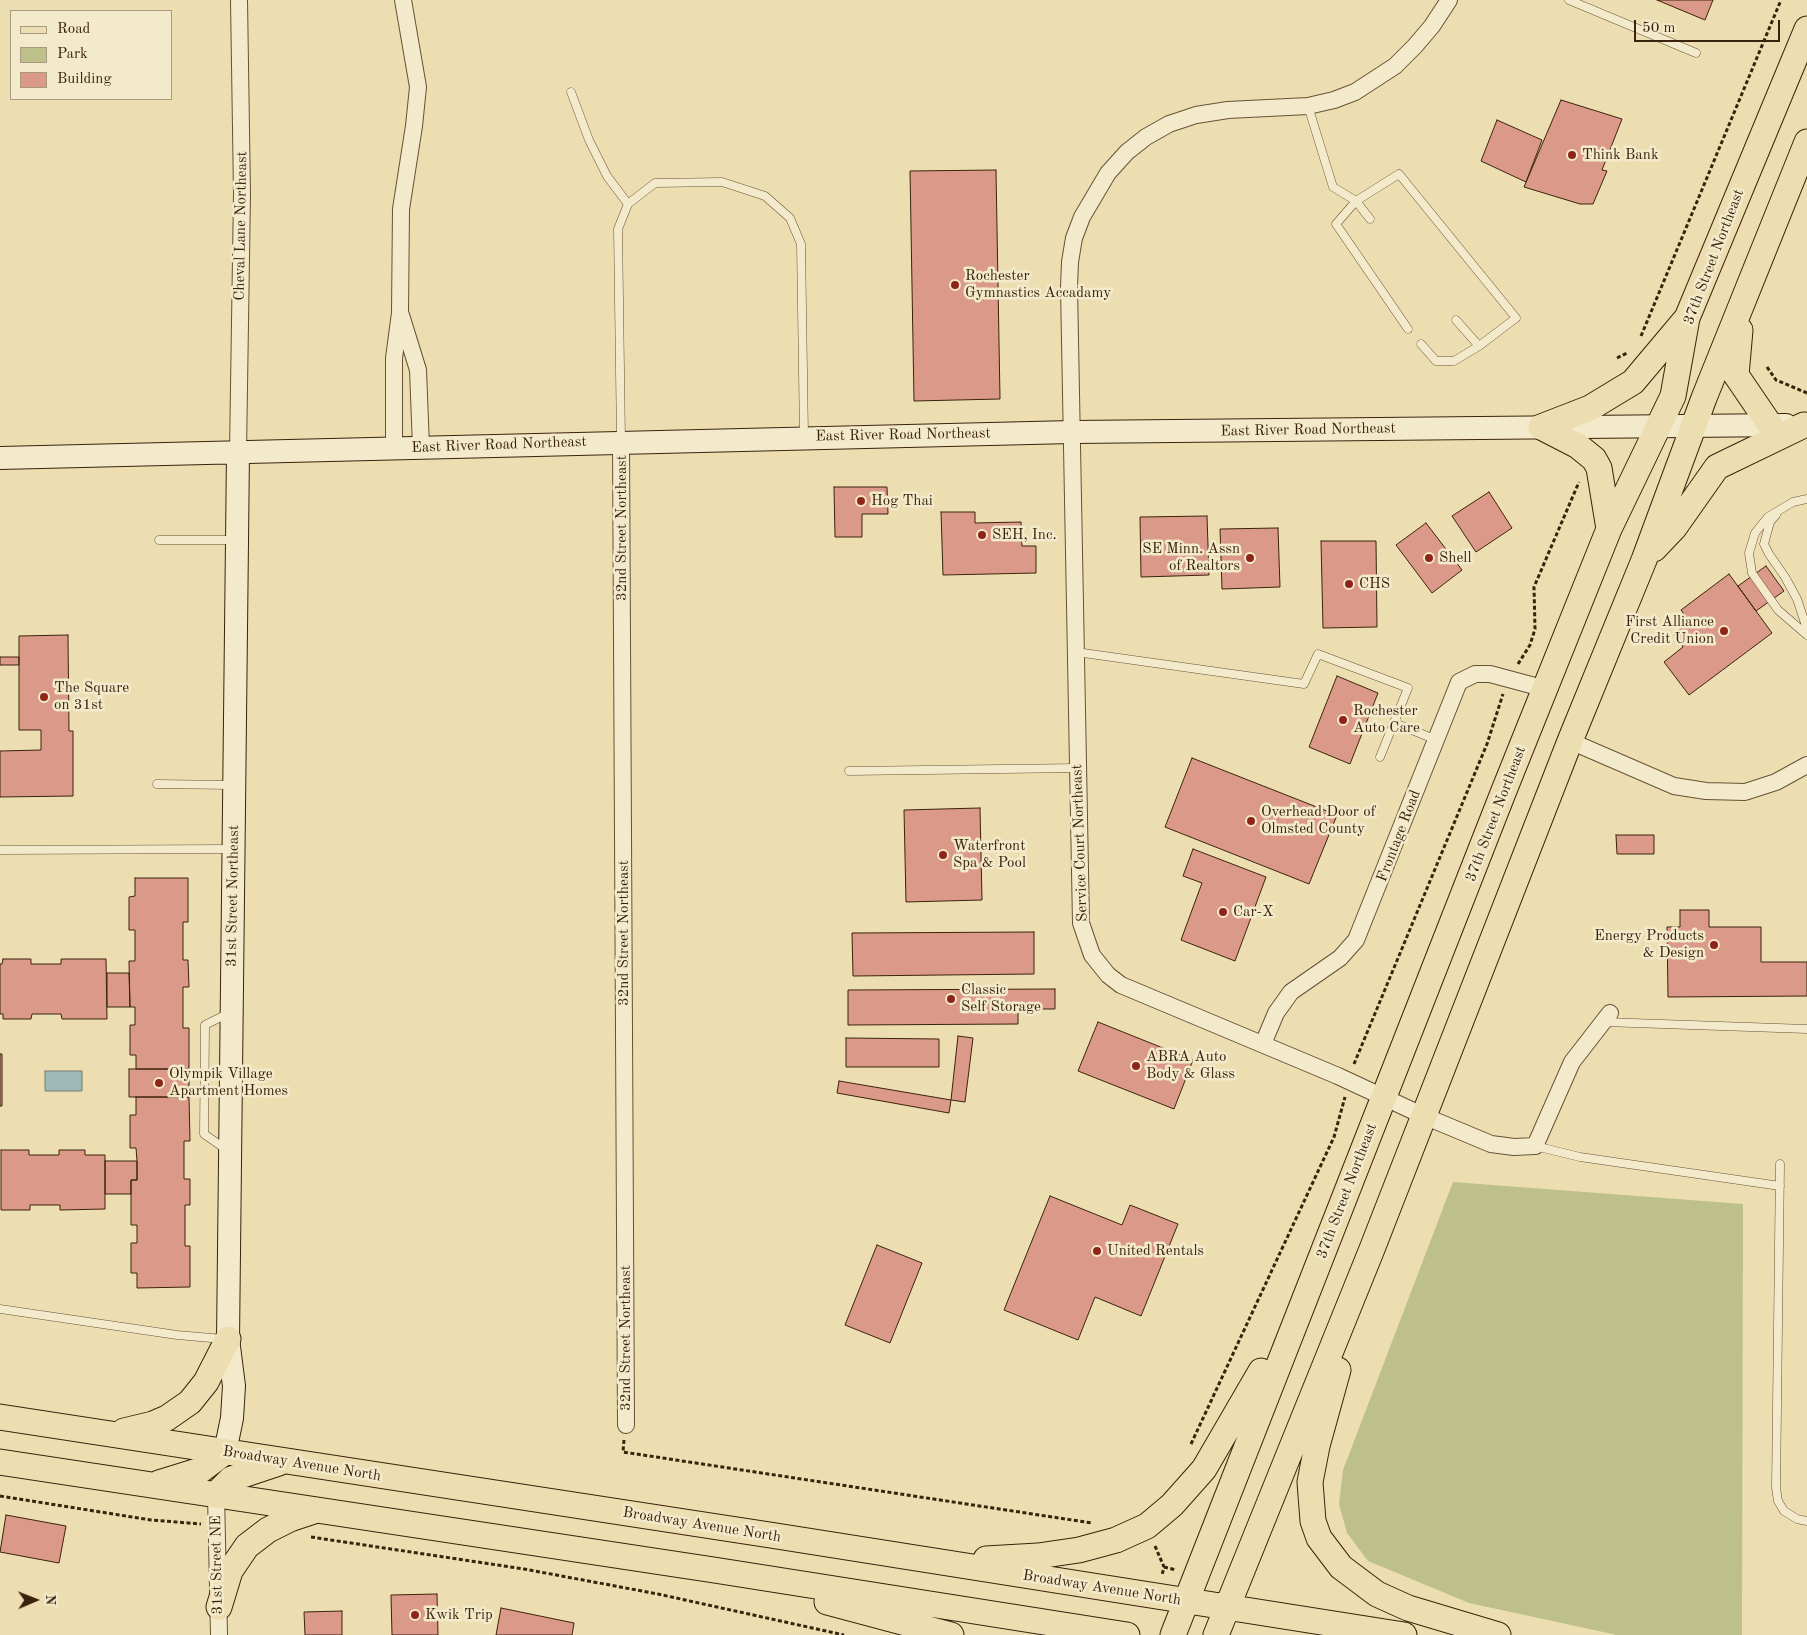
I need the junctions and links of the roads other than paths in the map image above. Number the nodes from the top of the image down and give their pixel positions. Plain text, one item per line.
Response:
1 (239, 0) edge
2 (403, 0) edge
3 (1448, 0) edge
4 (1569, 0) edge
5 (1807, 29) edge
6 (1696, 53) dead end
7 (571, 92) dead end
8 (1308, 106) junction
9 (1807, 142) edge
10 (1356, 201) junction
11 (628, 204) junction
12 (1370, 220) dead end
13 (1744, 301) junction
14 (400, 313) junction
15 (1687, 318) junction
16 (1456, 320) dead end
17 (1408, 329) dead end
18 (1421, 344) dead end
19 (1480, 346) junction
20 (1696, 425) junction
21 (1770, 425) junction
22 (1805, 425) edge
23 (1658, 426) junction
24 (1541, 428) junction
25 (1072, 432) junction
26 (804, 438) junction
27 (622, 441) junction
28 (421, 447) junction
29 (394, 448) junction
30 (238, 452) junction
31 (0, 458) edge
32 (1807, 499) edge
33 (1783, 508) junction
34 (1609, 529) junction
35 (159, 540) dead end
36 (237, 540) junction
37 (1644, 560) junction
38 (1807, 629) edge
39 (1807, 635) edge
40 (1076, 652) junction
41 (1546, 689) junction
42 (1394, 723) junction
43 (1436, 740) junction
44 (1570, 741) junction
45 (1380, 757) dead end
46 (1807, 765) edge
47 (1078, 768) junction
48 (849, 771) dead end
49 (157, 784) dead end
50 (234, 784) junction
51 (233, 849) junction
52 (0, 850) edge
53 (1607, 1018) joint
54 (1807, 1030) edge
55 (1263, 1044) junction
56 (1384, 1097) junction
57 (1424, 1116) junction
58 (1535, 1146) junction
59 (1780, 1164) dead end
60 (1780, 1186) junction
61 (1326, 1244) junction
62 (1372, 1248) junction
63 (0, 1309) edge
64 (228, 1339) junction
65 (0, 1418) edge
66 (626, 1425) dead end
67 (108, 1433) junction
68 (226, 1452) junction
69 (286, 1461) junction
70 (0, 1462) edge
71 (152, 1486) junction
72 (216, 1494) junction
73 (318, 1510) junction
74 (1807, 1521) edge
75 (931, 1562) junction
76 (714, 1570) junction
77 (1186, 1602) junction
78 (219, 1607) junction
79 (1227, 1608) junction
80 (219, 1635) edge
81 (951, 1635) edge
82 (1127, 1635) edge
83 (1173, 1635) edge
84 (1216, 1635) edge
85 (1404, 1635) edge
86 (1498, 1635) edge

1 - 30 street, Cheval Lane Northeast
2 - 14 street
3 - 8 street, Service Court Northeast
4 - 6 lane
5 - 15 main road, 37th Street Northeast
7 - 11 lane
8 - 10 lane
8 - 25 street, Service Court Northeast
9 - 13 main road
10 - 12 lane
10 - 17 lane
10 - 19 lane
11 - 26 lane
11 - 27 lane
13 - 20 main road
13 - 21 main road
14 - 28 street
14 - 29 street
15 - 23 main road, 37th Street Northeast
15 - 24 main road
16 - 19 lane
18 - 19 lane
20 - 21 street, East River Road Northeast
20 - 23 street, East River Road Northeast
20 - 37 main road
21 - 22 street, East River Road Northeast
22 - 37 main road
23 - 24 street, East River Road Northeast
23 - 34 main road, 37th Street Northeast
24 - 25 street, East River Road Northeast
24 - 34 main road
25 - 26 street, East River Road Northeast
25 - 40 street, Service Court Northeast
26 - 27 street, East River Road Northeast
27 - 28 street, East River Road Northeast
27 - 66 street, 32nd Street Northeast
28 - 29 street, East River Road Northeast
29 - 30 street, East River Road Northeast
30 - 31 street, East River Road Northeast
30 - 36 street, 31st Street Northeast
32 - 33 lane
33 - 38 lane
33 - 39 lane
34 - 41 main road, 37th Street Northeast
35 - 36 lane
36 - 50 street, 31st Street Northeast
37 - 44 main road
40 - 42 lane
40 - 47 street, Service Court Northeast
41 - 43 street, Frontage Road
41 - 56 main road, 37th Street Northeast
42 - 43 lane
42 - 45 lane
43 - 55 street, Frontage Road
44 - 46 street
44 - 57 main road
47 - 48 lane
47 - 55 street, Service Court Northeast
49 - 50 lane
50 - 51 street, 31st Street Northeast
51 - 52 lane
51 - 64 street, 31st Street Northeast
53 - 54 lane
53 - 58 street
55 - 56 street, Service Court Northeast
56 - 57 street, Service Court Northeast
56 - 61 main road, 37th Street Northeast
57 - 58 street, Service Court Northeast
57 - 62 main road
58 - 60 lane
59 - 60 lane
60 - 74 lane
61 - 75 main road
61 - 77 main road, 37th Street Northeast
62 - 79 main road
62 - 86 main road
63 - 64 lane
64 - 67 main road
64 - 68 street, 31st Street Northeast
65 - 67 main road, Broadway Avenue North
67 - 68 main road, Broadway Avenue North
68 - 69 main road, Broadway Avenue North
68 - 71 main road
69 - 72 main road
69 - 75 main road, Broadway Avenue North
70 - 71 main road
71 - 72 main road
72 - 73 main road
72 - 78 street, 31st Street NE
73 - 76 main road
73 - 78 main road
75 - 77 main road, Broadway Avenue North
76 - 81 main road
76 - 82 main road
77 - 79 main road, Broadway Avenue North
77 - 83 main road, 37th Street Northeast
78 - 80 street, 31st Street NE
79 - 84 main road
79 - 85 main road, Broadway Avenue North

